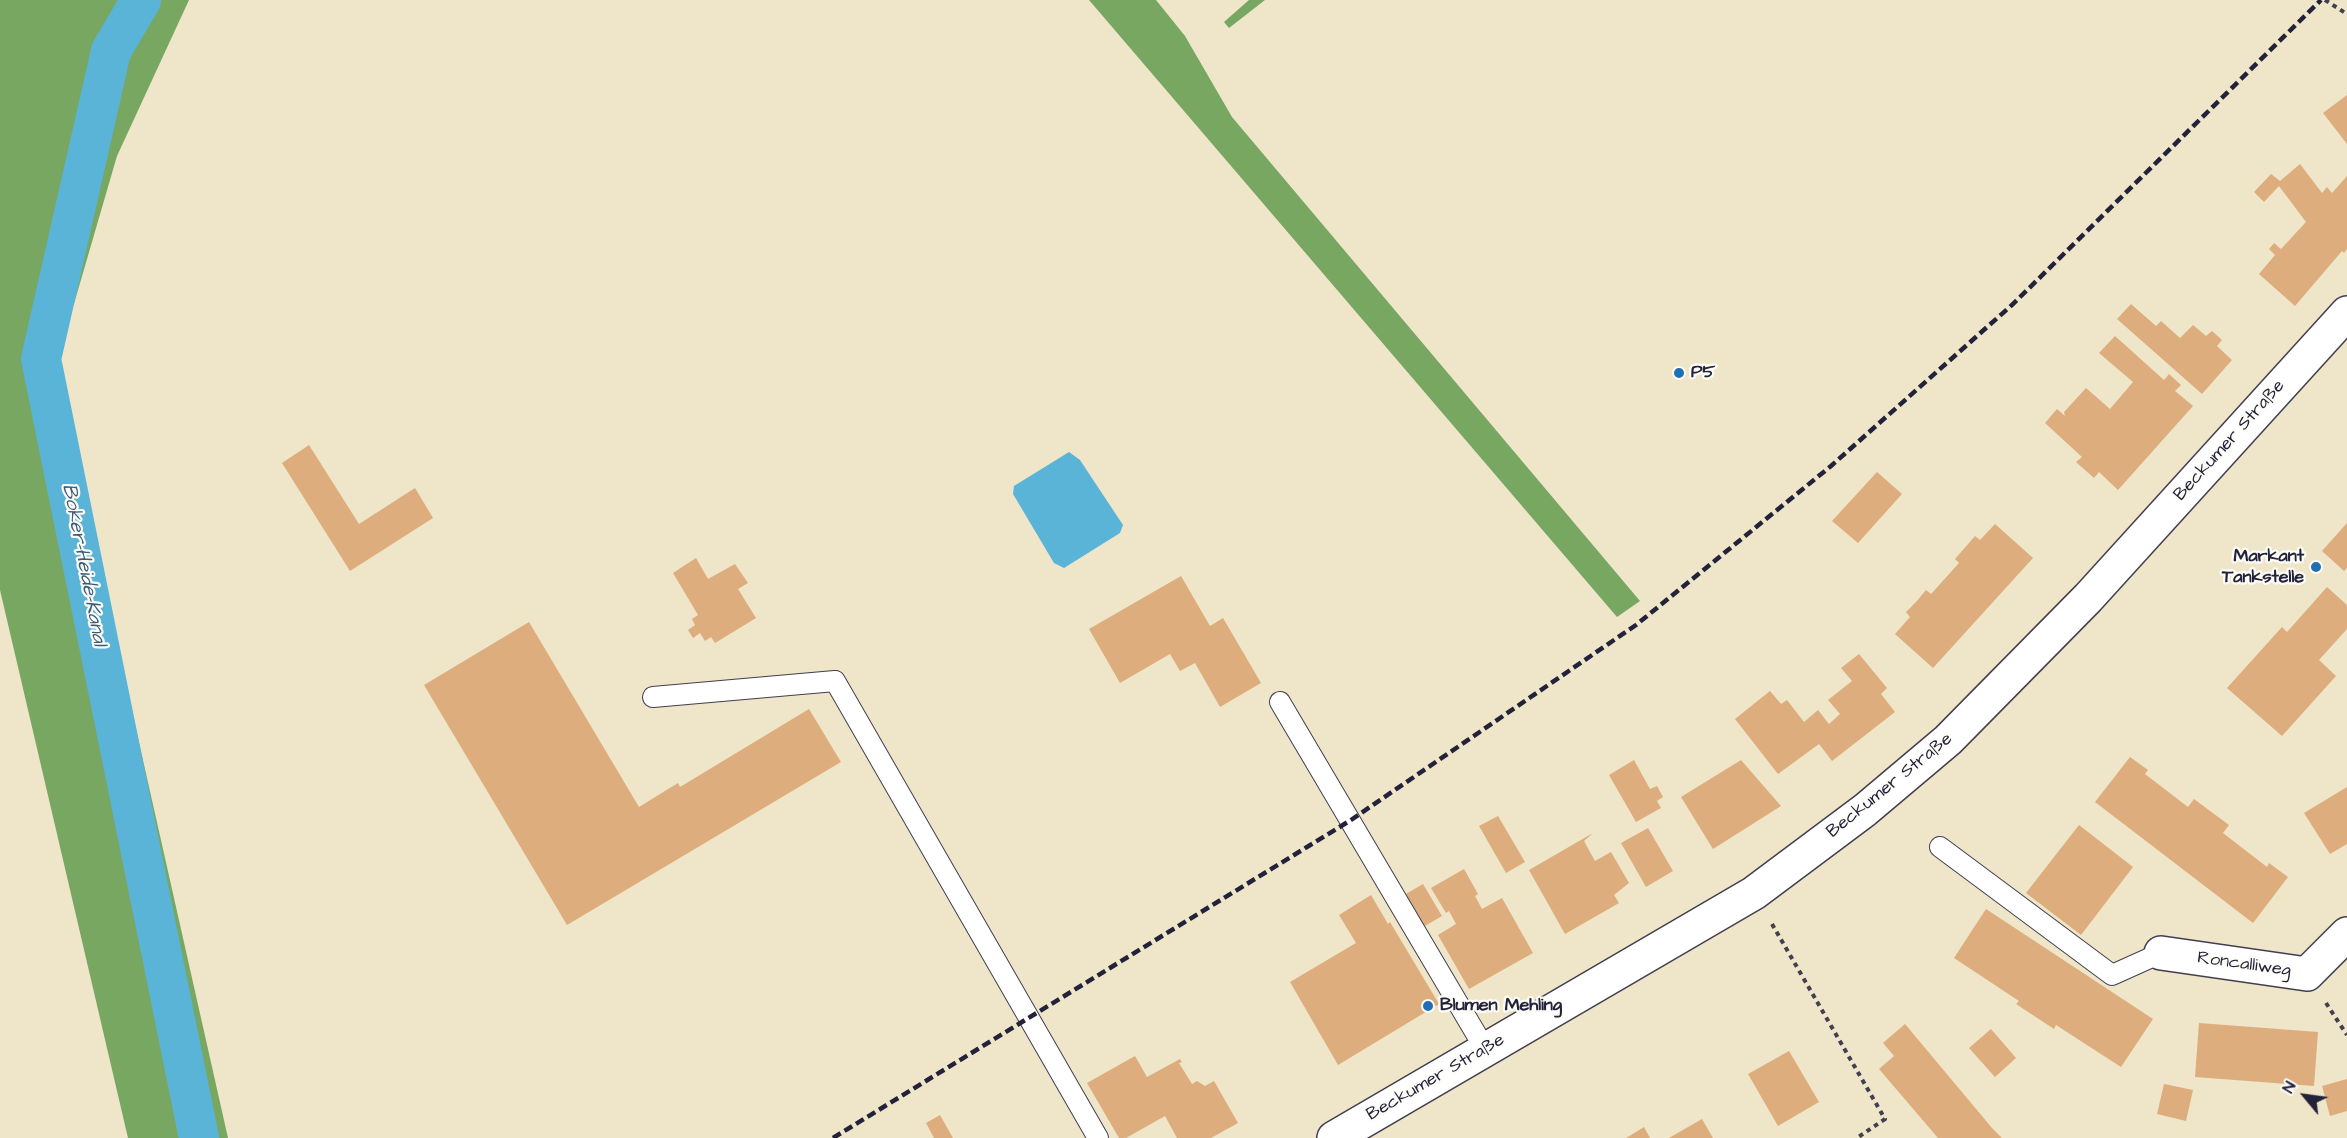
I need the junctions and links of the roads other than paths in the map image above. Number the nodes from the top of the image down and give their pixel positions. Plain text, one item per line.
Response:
1 (2347, 313) edge
2 (653, 697) dead end
3 (1280, 702) dead end
4 (1940, 847) dead end
5 (2347, 934) edge
6 (2161, 953) joint
7 (1485, 1049) junction
8 (1098, 1138) edge
9 (1334, 1138) edge

1 - 7 main road, Beckumer Straße
2 - 8 lane
3 - 7 lane
4 - 6 lane
5 - 6 main road, Roncalliweg
7 - 9 main road, Beckumer Straße

